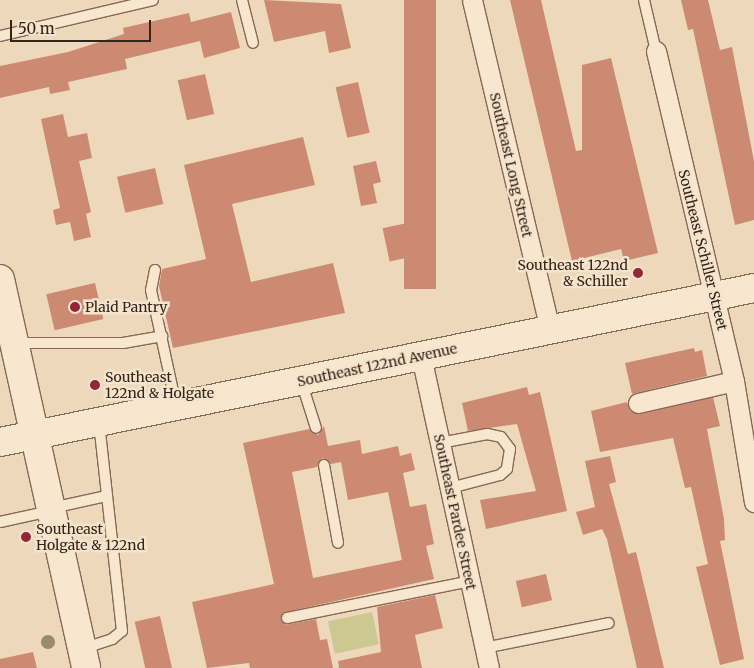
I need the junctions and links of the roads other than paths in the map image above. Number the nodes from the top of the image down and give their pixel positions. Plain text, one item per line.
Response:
1 (153, 0) edge
2 (242, 0) edge
3 (472, 0) edge
4 (644, 0) edge
5 (0, 36) edge
6 (253, 44) dead end
7 (656, 51) joint
8 (155, 270) dead end
9 (0, 279) edge
10 (754, 288) edge
11 (714, 296) junction
12 (550, 330) junction
13 (162, 336) junction
14 (17, 343) junction
15 (422, 356) junction
16 (301, 380) junction
17 (734, 381) junction
18 (638, 403) dead end
19 (176, 406) junction
20 (99, 421) junction
21 (316, 428) dead end
22 (36, 434) junction
23 (0, 442) edge
24 (440, 443) junction
25 (324, 466) dead end
26 (450, 488) junction
27 (106, 496) junction
28 (754, 502) edge
29 (53, 509) junction
30 (0, 522) edge
31 (338, 543) dead end
32 (470, 581) junction
33 (287, 618) dead end
34 (609, 623) dead end
35 (484, 648) junction
36 (84, 659) edge
37 (489, 668) edge

1 - 5 lane
2 - 6 lane
3 - 12 street, Southeast Long Street
4 - 7 lane, Southeast Schiller Street
7 - 11 street, Southeast Schiller Street
8 - 13 lane
9 - 14 main road
10 - 11 main road, Southeast 122nd Avenue
11 - 12 main road, Southeast 122nd Avenue
11 - 17 street, Southeast Schiller Street
12 - 15 main road, Southeast 122nd Avenue
13 - 14 lane
13 - 19 lane
14 - 22 main road
15 - 16 main road, Southeast 122nd Avenue
15 - 24 street, Southeast Pardee Street
16 - 19 main road, Southeast 122nd Avenue
16 - 21 lane
17 - 18 street
17 - 28 street, Southeast Schiller Street
19 - 20 main road, Southeast 122nd Avenue
20 - 22 main road, Southeast 122nd Avenue
20 - 27 lane
22 - 23 main road, Southeast 122nd Avenue
22 - 29 main road
24 - 26 street, Southeast Pardee Street
24 - 26 lane
25 - 31 lane
26 - 32 street, Southeast Pardee Street
27 - 29 lane
27 - 36 lane
29 - 30 lane
29 - 36 main road
32 - 33 lane
32 - 35 street, Southeast Pardee Street
34 - 35 lane
35 - 37 street, Southeast Pardee Street

